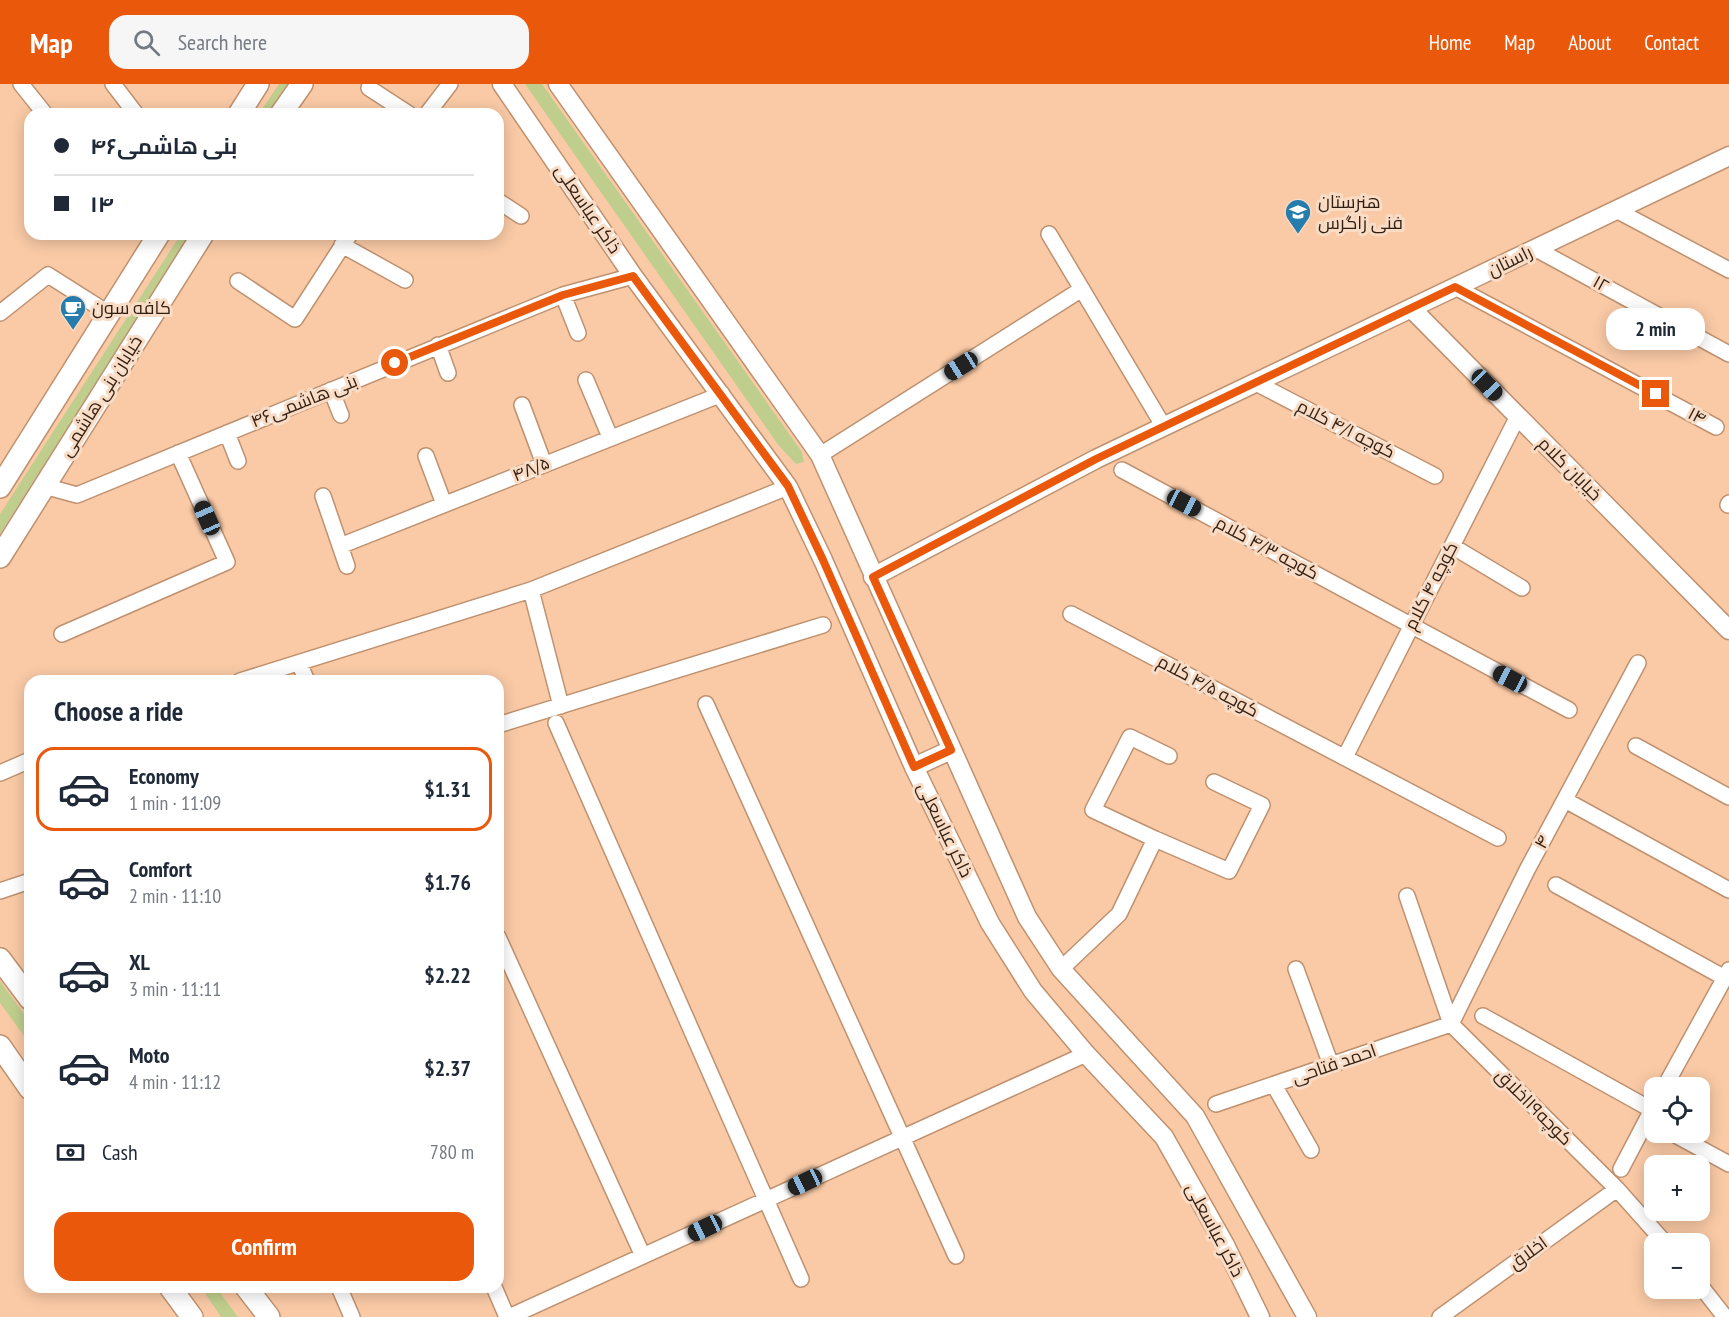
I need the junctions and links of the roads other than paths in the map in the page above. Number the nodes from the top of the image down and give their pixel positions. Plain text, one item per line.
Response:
1 (21, 84) edge
2 (112, 84) edge
3 (258, 84) edge
4 (302, 84) edge
5 (450, 84) edge
6 (502, 84) edge
7 (558, 84) edge
8 (369, 88) dead end
9 (40, 108) edge
10 (131, 108) edge
11 (243, 108) edge
12 (285, 108) edge
13 (400, 108) edge
14 (432, 108) edge
15 (1729, 156) edge
16 (504, 205) edge
17 (1616, 210) junction
18 (521, 216) dead end
19 (1049, 234) dead end
20 (149, 240) edge
21 (199, 240) edge
22 (346, 240) edge
23 (1536, 249) junction
24 (1729, 270) edge
25 (633, 276) junction
26 (405, 280) dead end
27 (238, 281) dead end
28 (1455, 287) junction
29 (1082, 289) junction
30 (563, 295) junction
31 (1411, 308) junction
32 (0, 313) edge
33 (108, 313) junction
34 (578, 333) dead end
35 (438, 345) junction
36 (1729, 354) edge
37 (448, 373) dead end
38 (586, 380) dead end
39 (1256, 383) junction
40 (331, 390) junction
41 (722, 394) junction
42 (522, 405) dead end
43 (341, 415) dead end
44 (1518, 416) junction
45 (1164, 427) junction
46 (1716, 427) dead end
47 (227, 433) junction
48 (610, 437) junction
49 (178, 453) junction
50 (820, 455) junction
51 (426, 456) dead end
52 (238, 461) dead end
53 (544, 464) junction
54 (1122, 470) dead end
55 (1435, 476) dead end
56 (44, 486) junction
57 (788, 486) junction
58 (0, 487) edge
59 (323, 496) dead end
60 (444, 504) junction
61 (340, 546) junction
62 (1452, 546) junction
63 (0, 557) edge
64 (347, 566) dead end
65 (873, 577) junction
66 (1522, 588) dead end
67 (531, 590) junction
68 (1071, 614) dead end
69 (823, 625) dead end
70 (1411, 626) junction
71 (1729, 630) edge
72 (62, 634) dead end
73 (299, 663) junction
74 (1638, 663) dead end
75 (260, 675) edge
76 (304, 675) edge
77 (706, 704) dead end
78 (561, 706) junction
79 (1569, 710) dead end
80 (504, 723) edge
81 (556, 723) dead end
82 (1636, 746) dead end
83 (951, 750) junction
84 (1169, 756) dead end
85 (1345, 757) junction
86 (24, 763) edge
87 (914, 767) junction
88 (0, 773) edge
89 (1214, 783) dead end
90 (1729, 797) edge
91 (1565, 800) junction
92 (1498, 838) dead end
93 (1155, 839) junction
94 (24, 882) edge
95 (1556, 885) dead end
96 (1729, 890) edge
97 (0, 891) edge
98 (1407, 896) dead end
99 (504, 950) edge
100 (0, 959) edge
101 (1061, 969) junction
102 (1296, 969) dead end
103 (1725, 983) edge
104 (24, 991) edge
105 (1483, 1016) dead end
106 (1451, 1024) junction
107 (0, 1046) edge
108 (1086, 1054) junction
109 (1331, 1065) junction
110 (1670, 1077) edge
111 (24, 1080) edge
112 (1274, 1085) junction
113 (1216, 1104) dead end
114 (1644, 1110) edge
115 (1644, 1129) edge
116 (902, 1137) junction
117 (1690, 1143) edge
118 (1311, 1150) dead end
119 (1729, 1164) edge
120 (1622, 1169) dead end
121 (1617, 1189) junction
122 (766, 1199) junction
123 (1656, 1233) edge
124 (643, 1256) junction
125 (956, 1256) dead end
126 (801, 1279) dead end
127 (174, 1293) edge
128 (251, 1293) edge
129 (342, 1293) edge
130 (497, 1293) edge
131 (1710, 1298) edge
132 (192, 1317) edge
133 (269, 1317) edge
134 (352, 1317) edge
135 (508, 1317) edge
136 (1260, 1317) edge
137 (1307, 1317) edge
138 (1440, 1317) edge
139 (1725, 1317) edge

1 - 9 street
2 - 10 street
3 - 11 main road
4 - 12 main road
5 - 14 street
6 - 25 street, ذاکر عباسعلی
7 - 50 street, ذاکر عباسعلی
8 - 13 street
15 - 17 street, راستان
16 - 18 street
17 - 23 street, راستان
17 - 24 street
19 - 29 street
20 - 33 main road, خیابان بنی هاشمی
21 - 56 main road, خیابان بنی هاشمی
22 - 26 street
22 - 27 street
23 - 28 street, راستان
23 - 36 street, ۱۲
25 - 30 street, بنی هاشمی۴۶
25 - 41 street, ذاکر عباسعلی
28 - 31 street, راستان
28 - 46 street, ۱۴
29 - 45 street
29 - 50 street
30 - 34 street
30 - 35 street, بنی هاشمی۴۶
31 - 39 street, راستان
31 - 44 street, خیابان کلام
32 - 33 street
33 - 58 main road, خیابان بنی هاشمی
35 - 37 street
35 - 40 street, بنی هاشمی۴۶
38 - 48 street
39 - 45 street, راستان
39 - 55 street, کوچه ۴/۱ کلام
40 - 43 street
40 - 47 street, بنی هاشمی۴۶
41 - 48 street, ۴۸/۵
41 - 57 street, ذاکر عباسعلی
42 - 53 street
44 - 62 street, کوچه ۴ کلام
44 - 71 street, خیابان کلام
45 - 65 street, راستان
47 - 49 street, بنی هاشمی۴۶
47 - 52 street
48 - 53 street, ۴۸/۵
49 - 56 street, بنی هاشمی۴۶
49 - 72 street
50 - 65 street, ذاکر عباسعلی
51 - 60 street
53 - 60 street, ۴۸/۵
54 - 70 street, کوچه ۴/۳ کلام
56 - 63 main road, خیابان بنی هاشمی
57 - 67 street
57 - 87 street, ذاکر عباسعلی
59 - 61 street
60 - 61 street, ۴۸/۵
61 - 64 street
62 - 66 street
62 - 70 street, کوچه ۴ کلام
65 - 83 street, ذاکر عباسعلی
67 - 73 street
67 - 78 street
68 - 85 street, کوچه ۴/۵ کلام
69 - 78 street
70 - 79 street, کوچه ۴/۳ کلام
70 - 85 street, کوچه ۴ کلام
73 - 75 street
73 - 76 street
74 - 91 street, ۴
77 - 116 street
78 - 80 street
81 - 122 street
82 - 90 street
83 - 87 street
83 - 101 street, ذاکر عباسعلی
84 - 93 street
85 - 92 street, کوچه ۴/۵ کلام
86 - 88 street
87 - 108 street, ذاکر عباسعلی
89 - 93 street
91 - 96 street
91 - 106 street, ۴
93 - 101 street
94 - 97 street
95 - 103 street
98 - 106 street
99 - 124 street
100 - 104 main road
101 - 137 street, ذاکر عباسعلی
102 - 109 street
103 - 110 street
105 - 114 street
106 - 109 street, احمد فتاحی
106 - 121 street, کوچه۱۹اخلاق
107 - 111 main road
108 - 116 street
108 - 136 street, ذاکر عباسعلی
109 - 112 street, احمد فتاحی
112 - 113 street, احمد فتاحی
112 - 118 street
115 - 120 street
116 - 122 street
116 - 125 street
117 - 119 street
121 - 123 street, کوچه۱۹اخلاق
121 - 138 street, اخلاق
122 - 124 street
122 - 126 street
124 - 135 street
127 - 132 main road
128 - 133 main road
129 - 134 street
130 - 135 street
131 - 139 street

